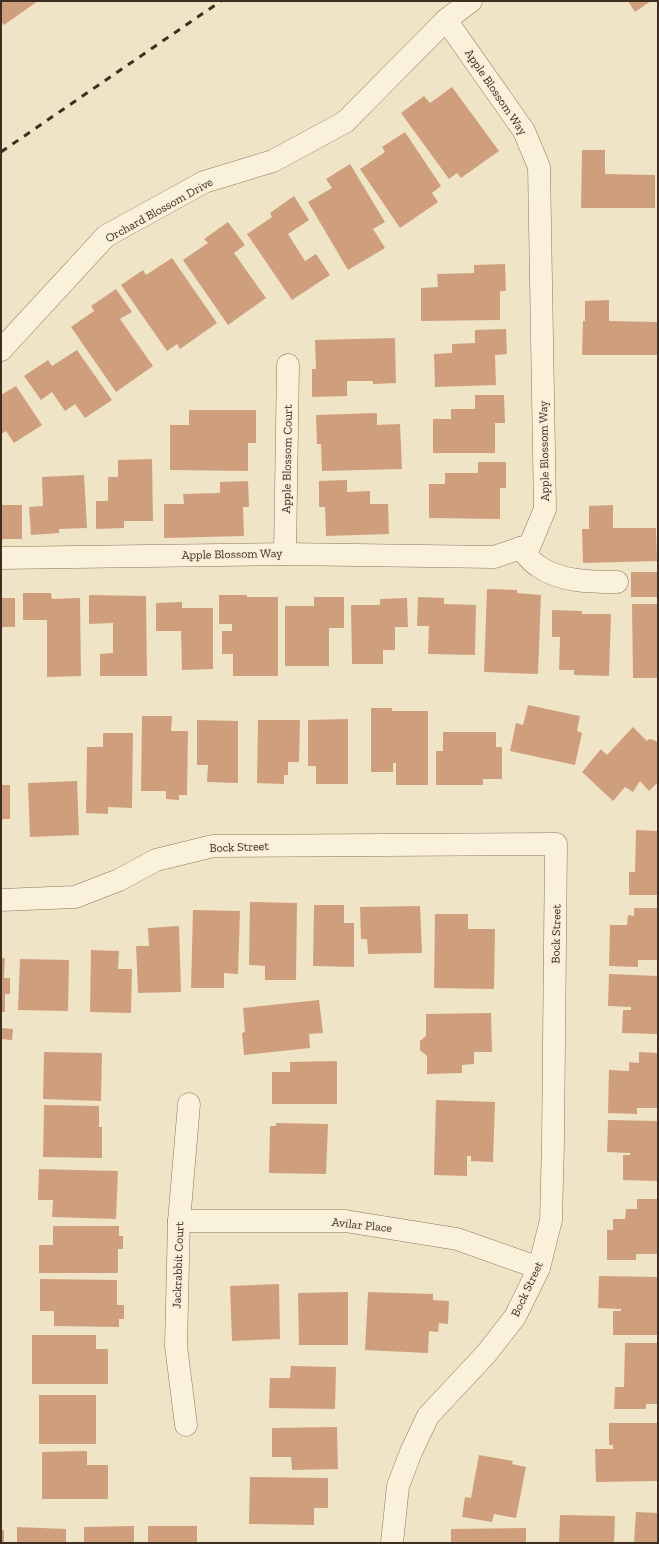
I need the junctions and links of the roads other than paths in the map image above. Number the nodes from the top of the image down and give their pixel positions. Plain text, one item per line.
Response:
1 (471, 1) edge
2 (446, 20) junction
3 (1, 350) edge
4 (288, 365) dead end
5 (520, 548) junction
6 (285, 554) junction
7 (1, 558) edge
8 (617, 582) dead end
9 (1, 900) edge
10 (189, 1104) dead end
11 (179, 1221) junction
12 (539, 1268) junction
13 (186, 1425) dead end
14 (392, 1543) edge

1 - 2 street, Orchard Blossom Drive
2 - 3 street, Orchard Blossom Drive
2 - 5 street, Apple Blossom Way
4 - 6 street, Apple Blossom Court
5 - 6 street, Apple Blossom Way
5 - 8 street
6 - 7 street, Apple Blossom Way
9 - 12 street, Bock Street
10 - 11 street, Jackrabbit Court
11 - 12 street, Avilar Place
11 - 13 street, Jackrabbit Court
12 - 14 street, Bock Street

